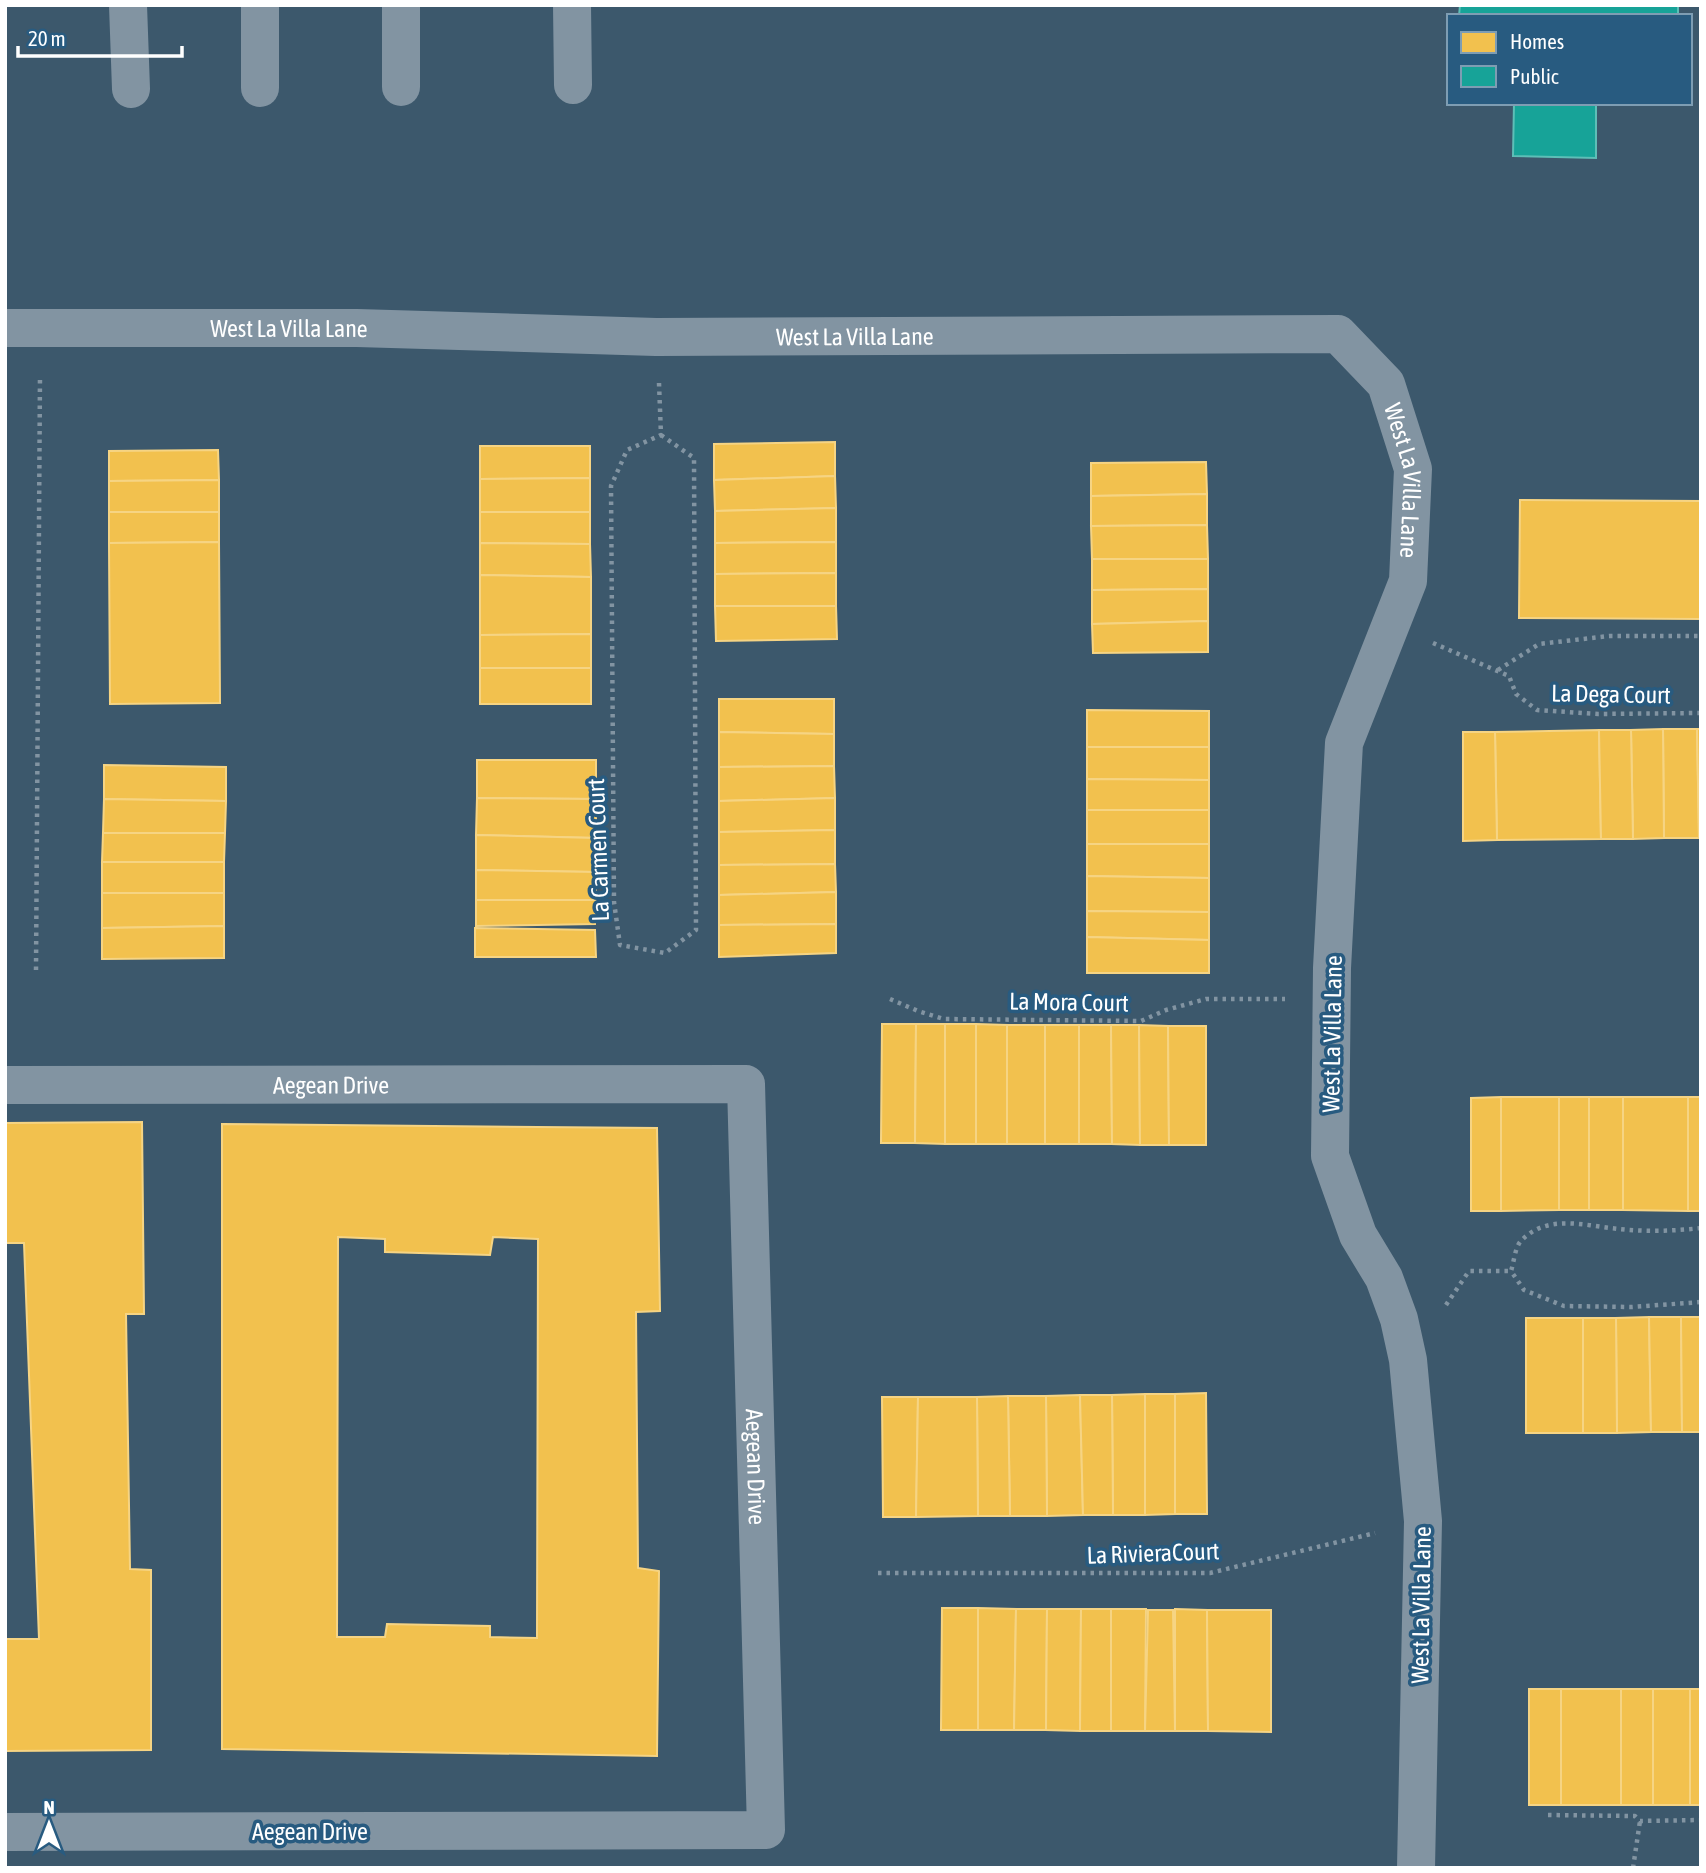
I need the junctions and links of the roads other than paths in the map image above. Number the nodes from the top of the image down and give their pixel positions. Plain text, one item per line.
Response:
1 (128, 5) edge
2 (260, 5) edge
3 (401, 5) edge
4 (572, 5) edge
5 (573, 85) dead end
6 (401, 87) dead end
7 (260, 88) dead end
8 (131, 89) dead end
9 (23, 328) edge
10 (5, 1085) edge
11 (5, 1832) edge
12 (1416, 1868) edge

1 - 8 street
2 - 7 street
3 - 6 street
4 - 5 street
9 - 12 street, West La Villa Lane
10 - 11 street, Aegean Drive

